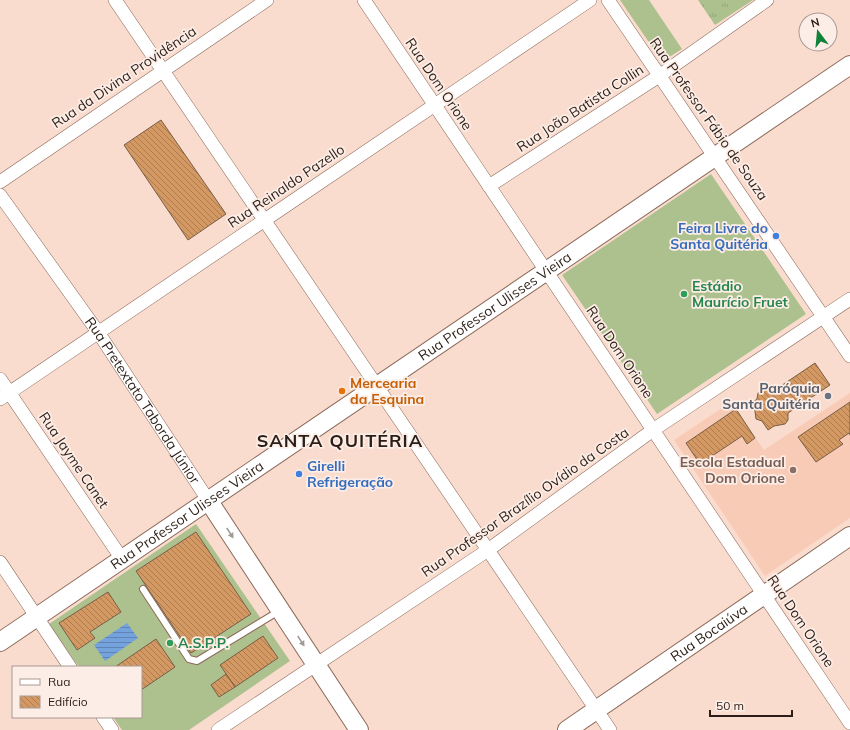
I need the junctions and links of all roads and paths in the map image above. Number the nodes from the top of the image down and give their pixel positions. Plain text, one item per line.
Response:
1 (115, 0) edge
2 (267, 0) edge
3 (364, 0) edge
4 (590, 0) edge
5 (608, 0) edge
6 (767, 0) edge
7 (850, 65) edge
8 (162, 70) junction
9 (659, 76) junction
10 (434, 105) junction
11 (716, 156) junction
12 (0, 182) edge
13 (489, 186) junction
14 (0, 195) edge
15 (264, 220) junction
16 (546, 271) junction
17 (850, 299) edge
18 (824, 316) junction
19 (98, 332) junction
20 (850, 356) edge
21 (0, 379) edge
22 (376, 386) junction
23 (4, 396) edge
24 (653, 430) junction
25 (208, 500) junction
26 (850, 536) edge
27 (488, 550) junction
28 (122, 559) junction
29 (0, 562) edge
30 (143, 589) dead end
31 (764, 595) junction
32 (281, 610) junction
33 (36, 617) junction
34 (0, 642) edge
35 (316, 664) junction
36 (69, 666) edge
37 (597, 710) junction
38 (104, 718) edge
39 (850, 723) edge
40 (112, 730) edge
41 (218, 730) edge
42 (359, 730) edge
43 (567, 730) edge
44 (610, 730) edge

1 - 8 street
2 - 8 street, Rua da Divina Providência
3 - 10 street, Rua Dom Orione
4 - 10 street, Rua Reinaldo Pazello
5 - 9 street, Rua Professor Fábio de Souza
6 - 9 street, Rua João Batista Collin
7 - 11 street, Rua Professor Ulisses Vieira
8 - 12 street, Rua da Divina Providência
8 - 15 street
9 - 11 street, Rua Professor Fábio de Souza
9 - 13 street, Rua João Batista Collin
10 - 13 street, Rua Dom Orione
10 - 15 street, Rua Reinaldo Pazello
11 - 16 street, Rua Professor Ulisses Vieira
11 - 18 street, Rua Professor Fábio de Souza
13 - 16 street, Rua Dom Orione
14 - 19 street, Rua Pretextato Taborda Júnior
15 - 19 street, Rua Reinaldo Pazello
15 - 22 street
16 - 22 street, Rua Professor Ulisses Vieira
16 - 24 street, Rua Dom Orione
17 - 18 street, Rua Professor Brazílio Ovídio da Costa
18 - 20 street, Rua Professor Fábio de Souza
18 - 24 street, Rua Professor Brazílio Ovídio da Costa
19 - 23 street, Rua Reinaldo Pazello
19 - 25 street, Rua Pretextato Taborda Júnior
21 - 23 street, Rua Jayme Canet
22 - 25 street, Rua Professor Ulisses Vieira
22 - 27 street
23 - 28 street, Rua Jayme Canet
24 - 27 street, Rua Professor Brazílio Ovídio da Costa
24 - 31 street, Rua Dom Orione
25 - 28 street, Rua Professor Ulisses Vieira
25 -> 32 street, Rua Pretextato Taborda Júnior
26 - 31 street, Rua Bocaiúva
27 - 35 street, Rua Professor Brazílio Ovídio da Costa
27 - 37 street
28 - 33 street, Rua Professor Ulisses Vieira
29 - 33 street
30 - 32 lane
31 - 37 street, Rua Bocaiúva
31 - 39 street, Rua Dom Orione
32 -> 35 street, Rua Pretextato Taborda Júnior
33 - 34 street, Rua Professor Ulisses Vieira
33 - 36 street
35 - 41 street, Rua Professor Brazílio Ovídio da Costa
35 - 42 street, Rua Pretextato Taborda Júnior
37 - 43 street, Rua Bocaiúva
37 - 44 street
38 - 40 street

